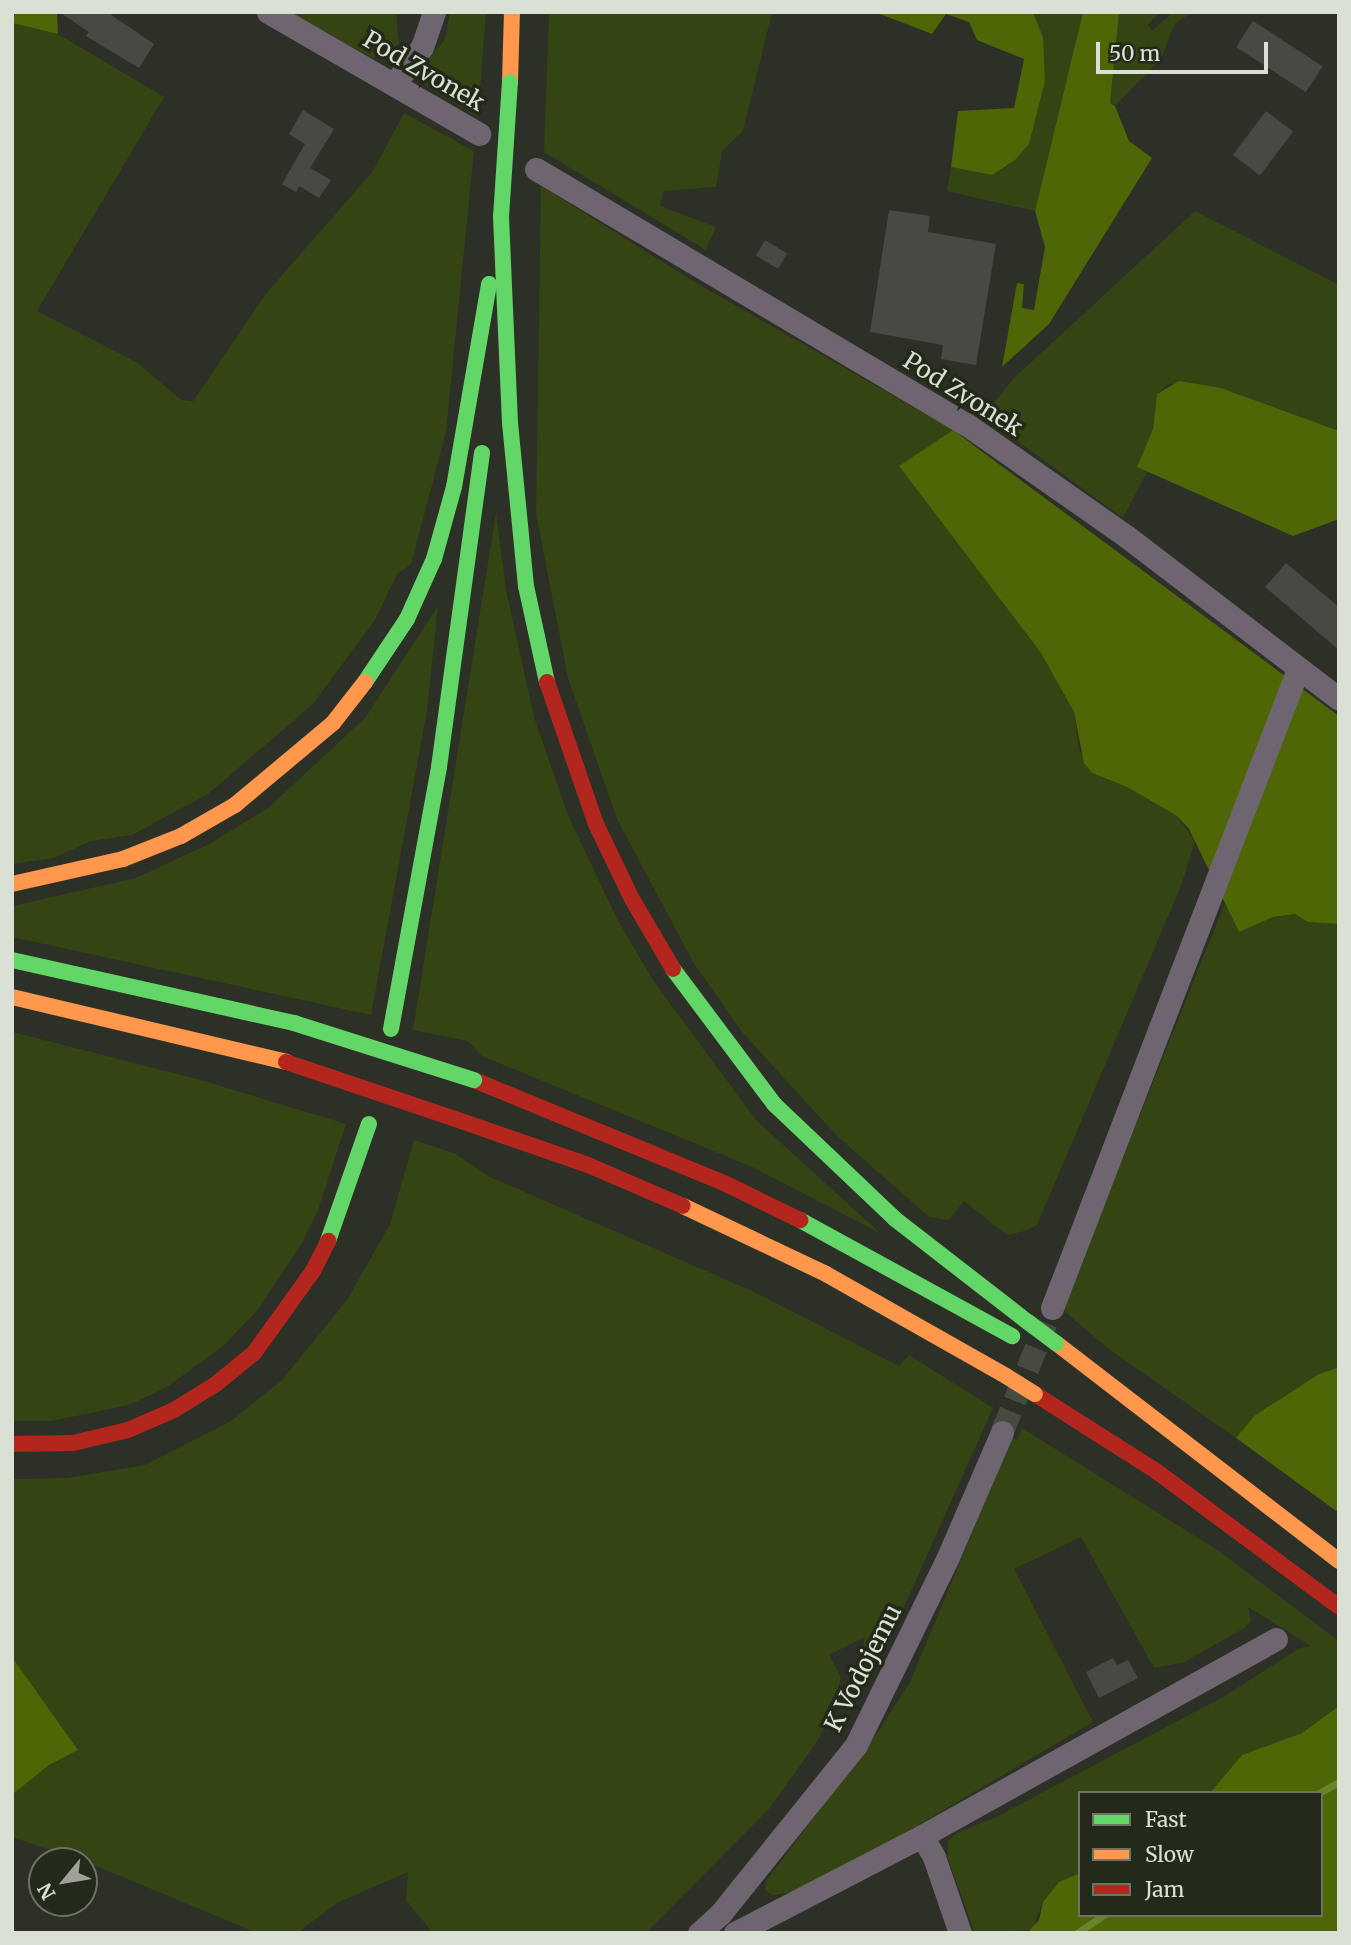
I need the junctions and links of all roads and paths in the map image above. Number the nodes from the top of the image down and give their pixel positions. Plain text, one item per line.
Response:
1 (268, 12) edge
2 (434, 12) edge
3 (512, 12) edge
4 (395, 83) junction
5 (479, 134) dead end
6 (536, 169) dead end
7 (501, 217) junction
8 (1298, 669) junction
9 (1339, 699) edge
10 (12, 884) edge
11 (12, 960) edge
12 (12, 997) edge
13 (12, 1006) edge
14 (77, 1010) junction
15 (391, 1029) dead end
16 (369, 1124) dead end
17 (1052, 1308) tunnel mouth
18 (1039, 1348) junction
19 (1002, 1432) tunnel mouth
20 (12, 1444) edge
21 (1339, 1561) edge
22 (1339, 1607) edge
23 (1276, 1639) dead end
24 (922, 1836) junction
25 (699, 1933) edge
26 (735, 1933) edge
27 (960, 1933) edge

1 - 4 street, Pod Zvonek
2 - 4 street
3 - 7 main road, bridge
4 - 5 street, Pod Zvonek
6 - 8 street, Pod Zvonek
7 - 10 main road
7 - 15 main road
7 - 18 main road, bridge
8 - 9 street, Pod Zvonek
8 - 17 street
11 - 18 main road, bridge
12 - 14 main road
13 - 14 main road
14 - 22 main road, bridge
16 - 20 main road
18 - 21 main road
19 - 25 street, K Vodojemu
23 - 24 street
24 - 26 street
24 - 27 street

